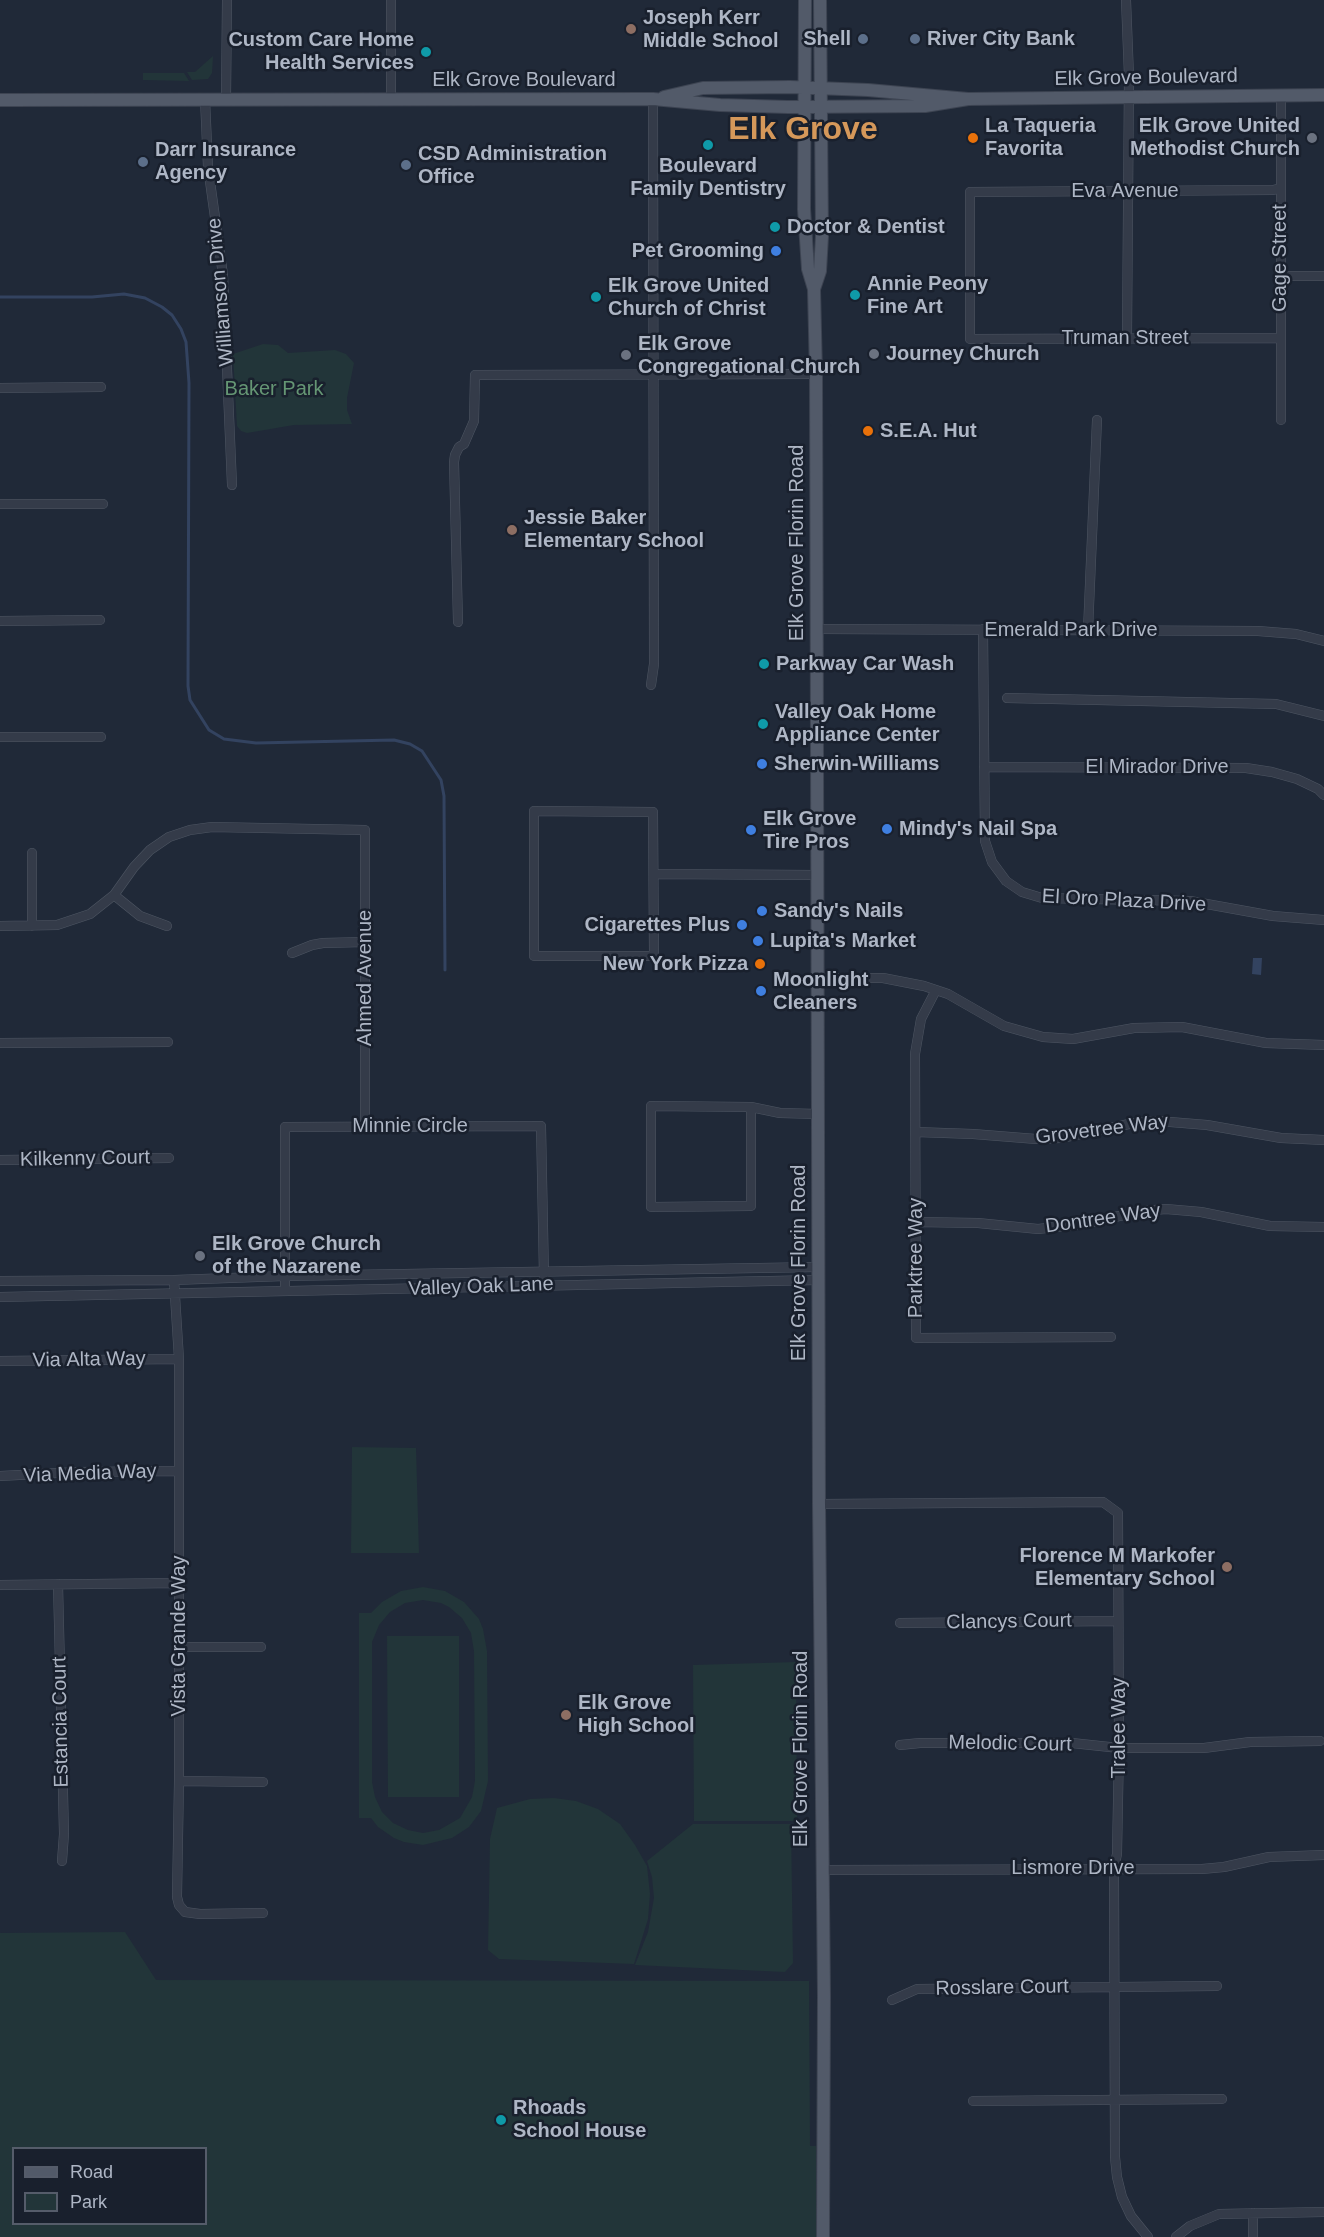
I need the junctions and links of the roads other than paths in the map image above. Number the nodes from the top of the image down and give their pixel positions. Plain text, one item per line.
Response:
1 (227, 0) edge
2 (392, 0) edge
3 (806, 0) edge
4 (820, 0) edge
5 (1126, 0) edge
6 (805, 88) junction
7 (820, 88) junction
8 (1324, 95) edge
9 (1281, 96) junction
10 (1129, 98) junction
11 (205, 99) junction
12 (391, 99) junction
13 (653, 99) junction
14 (968, 99) junction
15 (0, 100) edge
16 (226, 100) junction
17 (804, 107) junction
18 (820, 107) junction
19 (1281, 188) junction
20 (1128, 191) junction
21 (1280, 276) junction
22 (1324, 276) edge
23 (814, 289) junction
24 (1127, 338) junction
25 (1280, 338) junction
26 (970, 339) joint
27 (653, 374) junction
28 (816, 374) junction
29 (100, 387) dead end
30 (0, 388) edge
31 (1097, 420) dead end
32 (1281, 420) dead end
33 (232, 485) dead end
34 (0, 504) edge
35 (103, 504) dead end
36 (100, 620) dead end
37 (0, 621) edge
38 (458, 622) dead end
39 (817, 629) junction
40 (983, 629) junction
41 (1088, 630) junction
42 (1324, 641) edge
43 (651, 685) dead end
44 (1007, 698) dead end
45 (1323, 715) edge
46 (0, 737) edge
47 (101, 737) dead end
48 (984, 767) junction
49 (1324, 795) edge
50 (32, 853) dead end
51 (654, 874) junction
52 (818, 875) junction
53 (114, 895) junction
54 (1324, 920) edge
55 (0, 926) edge
56 (32, 926) junction
57 (167, 926) dead end
58 (365, 942) junction
59 (292, 953) dead end
60 (818, 978) junction
61 (936, 990) junction
62 (0, 1042) edge
63 (168, 1042) dead end
64 (1324, 1045) edge
65 (751, 1107) junction
66 (818, 1114) junction
67 (365, 1126) junction
68 (916, 1132) junction
69 (1324, 1140) edge
70 (169, 1158) dead end
71 (0, 1160) edge
72 (916, 1222) junction
73 (1324, 1227) edge
74 (818, 1267) junction
75 (544, 1272) junction
76 (285, 1276) junction
77 (174, 1280) junction
78 (818, 1280) junction
79 (0, 1281) edge
80 (544, 1285) junction
81 (285, 1292) junction
82 (173, 1295) junction
83 (0, 1297) edge
84 (1111, 1337) dead end
85 (178, 1359) junction
86 (0, 1361) edge
87 (179, 1471) junction
88 (0, 1476) edge
89 (819, 1504) junction
90 (180, 1583) junction
91 (58, 1584) junction
92 (0, 1585) edge
93 (1118, 1621) junction
94 (900, 1623) dead end
95 (179, 1647) junction
96 (261, 1647) dead end
97 (1320, 1741) dead end
98 (900, 1745) dead end
99 (1119, 1748) junction
100 (179, 1781) junction
101 (263, 1782) dead end
102 (1324, 1855) edge
103 (62, 1861) dead end
104 (1114, 1868) junction
105 (822, 1870) junction
106 (262, 1913) dead end
107 (1114, 1986) junction
108 (1217, 1986) dead end
109 (892, 2000) dead end
110 (1222, 2099) dead end
111 (1115, 2100) junction
112 (973, 2101) dead end
113 (1324, 2212) edge
114 (1253, 2213) junction
115 (824, 2237) edge
116 (1148, 2237) edge
117 (1176, 2237) edge
118 (1253, 2237) edge

1 - 16 street
2 - 12 street
3 - 6 main road, Elk Grove Florin Road
4 - 7 main road, Elk Grove Florin Road
5 - 10 street
6 - 7 main road, Elk Grove Boulevard
6 - 13 main road, Elk Grove Boulevard
6 - 17 main road, Elk Grove Florin Road
7 - 14 main road, Elk Grove Boulevard
7 - 18 main road, Elk Grove Florin Road
8 - 9 main road, Elk Grove Boulevard
9 - 10 main road, Elk Grove Boulevard
9 - 19 street, Gage Street
10 - 14 main road, Elk Grove Boulevard
10 - 20 street
11 - 15 main road, Elk Grove Boulevard
11 - 16 main road, Elk Grove Boulevard
11 - 33 street, Williamson Drive
12 - 13 main road, Elk Grove Boulevard
12 - 16 main road, Elk Grove Boulevard
13 - 17 main road, Elk Grove Boulevard
13 - 27 street
14 - 18 main road, Elk Grove Boulevard
17 - 18 main road, Elk Grove Boulevard
17 - 23 main road, Elk Grove Florin Road
18 - 23 main road, Elk Grove Florin Road
19 - 20 street, Eva Avenue
19 - 21 street, Gage Street
20 - 24 street
20 - 26 street, Eva Avenue
21 - 22 street
21 - 25 street, Gage Street
23 - 28 main road, Elk Grove Florin Road
24 - 25 street, Truman Street
24 - 26 street, Truman Street
25 - 32 street, Gage Street
27 - 28 street
27 - 38 street
27 - 43 street
28 - 39 main road, Elk Grove Florin Road
29 - 30 street
31 - 41 street
34 - 35 street
36 - 37 street
39 - 40 street, Emerald Park Drive
39 - 52 main road, Elk Grove Florin Road
40 - 41 street, Emerald Park Drive
40 - 48 street, El Oro Plaza Drive
41 - 42 street, Emerald Park Drive
44 - 45 street
46 - 47 street
48 - 49 street, El Mirador Drive
48 - 54 street, El Oro Plaza Drive
50 - 56 street
51 - 51 street
51 - 52 street
52 - 60 main road, Elk Grove Florin Road
53 - 56 street
53 - 57 street
53 - 58 street, Ahmed Avenue
55 - 56 street
58 - 59 street
58 - 67 street, Ahmed Avenue
60 - 61 street
60 - 66 main road, Elk Grove Florin Road
61 - 64 street
61 - 68 street, Parktree Way
62 - 63 street
65 - 65 street
65 - 66 street
66 - 74 main road, Elk Grove Florin Road
67 - 75 street, Minnie Circle
67 - 76 street, Minnie Circle
68 - 69 street, Grovetree Way
68 - 72 street, Parktree Way
70 - 71 street, Kilkenny Court
72 - 73 street, Dontree Way
72 - 84 street, Parktree Way
74 - 75 street, Valley Oak Lane
74 - 78 main road, Elk Grove Florin Road
75 - 76 street, Valley Oak Lane
75 - 80 street, Minnie Circle
76 - 77 street, Valley Oak Lane
76 - 81 street, Minnie Circle
77 - 79 street, Valley Oak Lane
77 - 82 street, Vista Grande Way
78 - 80 street, Valley Oak Lane
78 - 89 main road, Elk Grove Florin Road
80 - 81 street, Valley Oak Lane
81 - 82 street, Valley Oak Lane
82 - 83 street, Valley Oak Lane
82 - 85 street, Vista Grande Way
85 - 86 street, Via Alta Way
85 - 87 street, Vista Grande Way
87 - 88 street, Via Media Way
87 - 90 street, Vista Grande Way
89 - 93 street, Tralee Way
89 - 105 main road, Elk Grove Florin Road
90 - 91 street
90 - 95 street, Vista Grande Way
91 - 92 street
91 - 103 street, Estancia Court
93 - 94 street, Clancys Court
93 - 99 street, Tralee Way
95 - 96 street
95 - 100 street, Vista Grande Way
97 - 99 street, Melodic Court
98 - 99 street, Melodic Court
99 - 104 street, Tralee Way
100 - 101 street
100 - 106 street, Vista Grande Way
102 - 104 street, Lismore Drive
104 - 105 street, Lismore Drive
104 - 107 street, Tralee Way
105 - 115 main road, Elk Grove Florin Road
107 - 108 street, Rosslare Court
107 - 109 street, Rosslare Court
107 - 111 street, Tralee Way
110 - 111 street
111 - 112 street
111 - 116 street, Tralee Way
113 - 114 street
114 - 117 street
114 - 118 street

